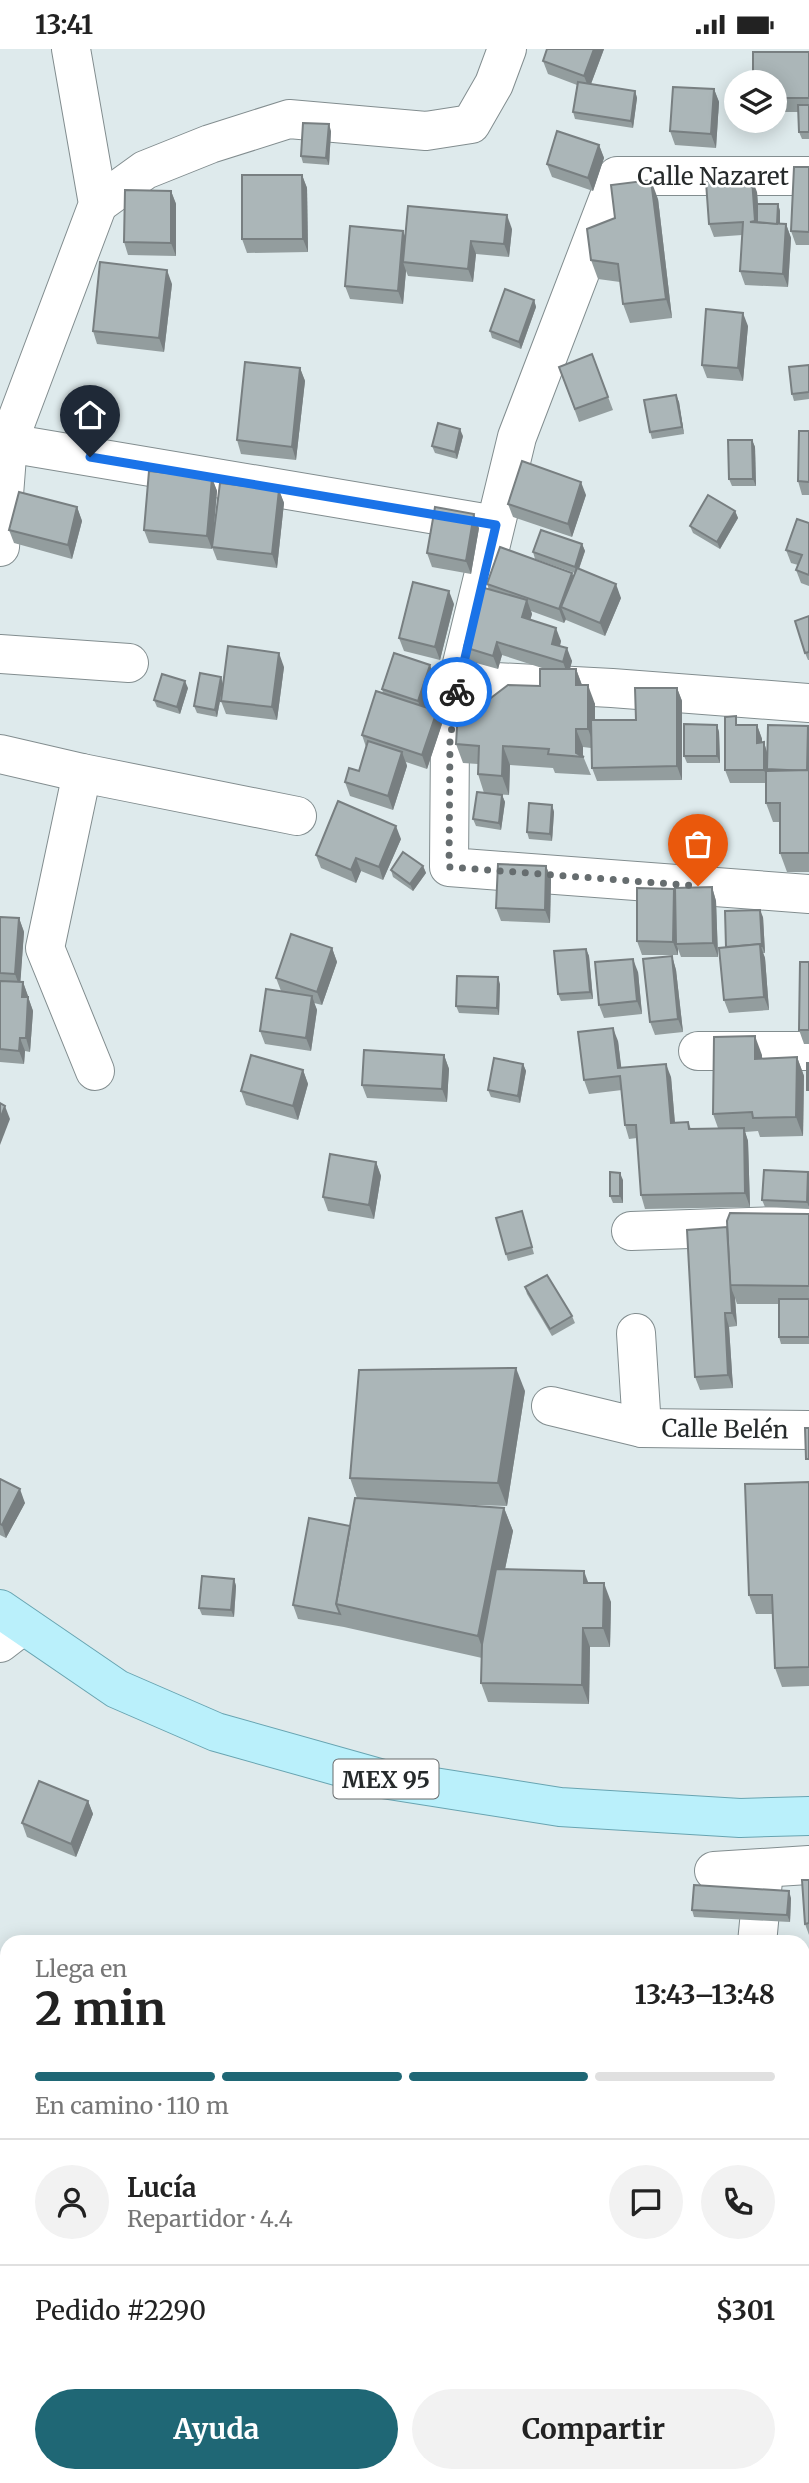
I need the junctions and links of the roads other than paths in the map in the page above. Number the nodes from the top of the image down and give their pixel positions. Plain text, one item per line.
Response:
1 (71, 49) edge
2 (507, 49) edge
3 (809, 176) edge
4 (98, 204) junction
5 (8, 443) junction
6 (496, 525) junction
7 (0, 547) edge
8 (0, 655) edge
9 (129, 663) dead end
10 (458, 680) junction
11 (809, 703) edge
12 (0, 754) edge
13 (82, 773) junction
14 (297, 816) dead end
15 (809, 894) edge
16 (698, 1051) dead end
17 (809, 1051) edge
18 (95, 1071) dead end
19 (809, 1225) edge
20 (631, 1231) dead end
21 (636, 1333) dead end
22 (551, 1406) dead end
23 (642, 1428) junction
24 (809, 1430) edge
25 (7, 1626) edge
26 (809, 1816) edge
27 (809, 1864) edge
28 (764, 1868) junction
29 (714, 1871) dead end
30 (758, 1935) edge

1 - 4 street
2 - 4 street
3 - 6 street, Calle Nazaret
4 - 5 street
5 - 6 street
5 - 7 street
6 - 10 street
8 - 9 street
10 - 11 street
10 - 15 street
12 - 13 street
13 - 14 street
13 - 18 street
16 - 17 street
19 - 20 street
21 - 23 street
22 - 23 street, Calle Belén
23 - 24 street, Calle Belén
25 - 26 main road, MEX 95
27 - 28 street
28 - 29 street
28 - 30 street

